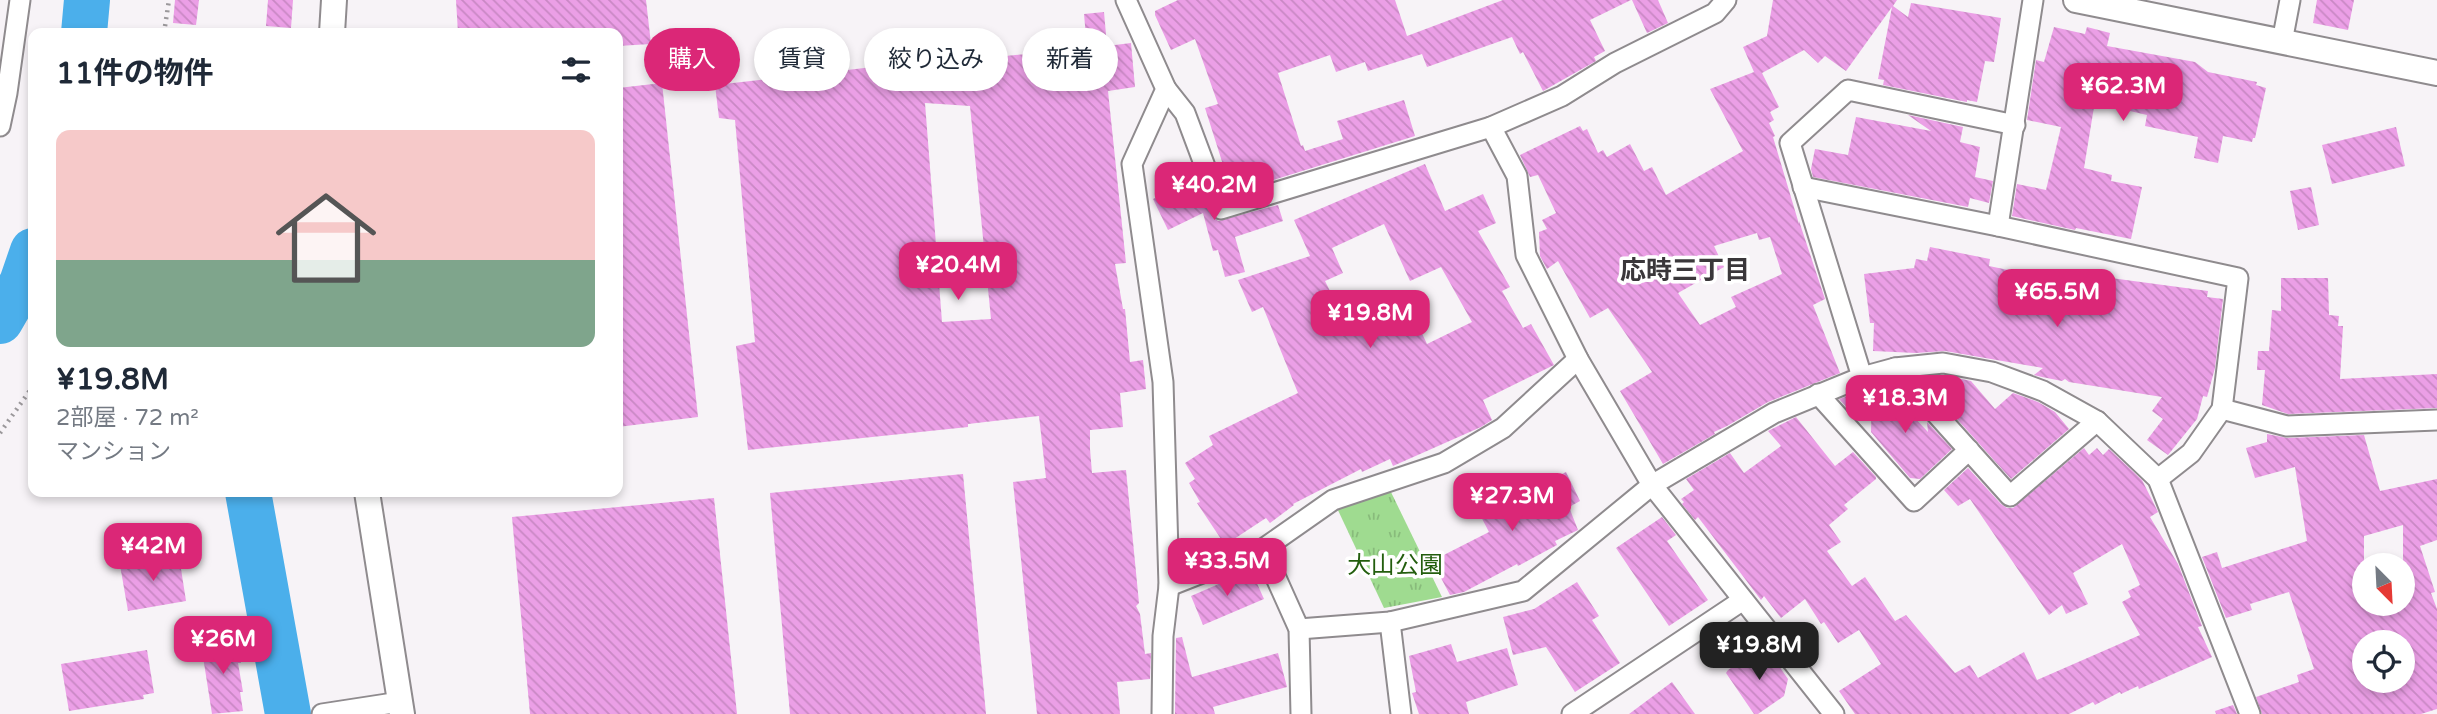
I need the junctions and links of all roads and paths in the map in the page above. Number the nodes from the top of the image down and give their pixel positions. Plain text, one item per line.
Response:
1 (20, 0) edge
2 (169, 0) edge
3 (334, 0) edge
4 (1126, 0) edge
5 (1726, 0) edge
6 (2033, 0) edge
7 (2076, 0) edge
8 (2290, 0) edge
9 (2104, 3) edge
10 (165, 28) edge
11 (332, 28) edge
12 (2282, 42) junction
13 (2437, 73) edge
14 (1166, 89) junction
15 (2015, 125) junction
16 (0, 126) edge
17 (1491, 127) junction
18 (1803, 187) junction
19 (1998, 226) junction
20 (1578, 359) junction
21 (1895, 368) junction
22 (1862, 377) junction
23 (28, 393) edge
24 (1818, 394) junction
25 (2222, 409) junction
26 (2437, 420) edge
27 (2096, 421) junction
28 (0, 433) edge
29 (1969, 450) junction
30 (2158, 479) junction
31 (1652, 485) junction
32 (368, 497) edge
33 (1263, 549) junction
34 (1169, 586) junction
35 (1743, 600) junction
36 (1390, 622) junction
37 (1299, 629) junction
38 (401, 708) edge
39 (1828, 712) edge
40 (322, 714) edge
41 (1162, 714) edge
42 (1301, 714) edge
43 (1401, 714) edge
44 (1572, 714) edge
45 (2250, 714) edge

1 - 16 street
2 - 10 path
3 - 11 street
4 - 14 street
5 - 17 street
6 - 15 street
7 - 9 street
8 - 12 street
9 - 12 street
12 - 13 street
14 - 17 street
14 - 34 street
15 - 18 street
15 - 19 street
17 - 20 street
18 - 19 street
18 - 22 street
19 - 25 street
20 - 31 street
20 - 33 street
21 - 22 street
21 - 27 street
21 - 29 street
22 - 24 street
23 - 28 path
24 - 29 street
24 - 31 street
25 - 26 street
25 - 30 street
27 - 29 street
27 - 30 street
30 - 45 street
31 - 35 street
31 - 36 street
32 - 38 street
33 - 34 street
33 - 37 street
34 - 41 street
35 - 39 street
35 - 44 street
36 - 37 street
36 - 43 street
37 - 42 street
38 - 40 street

